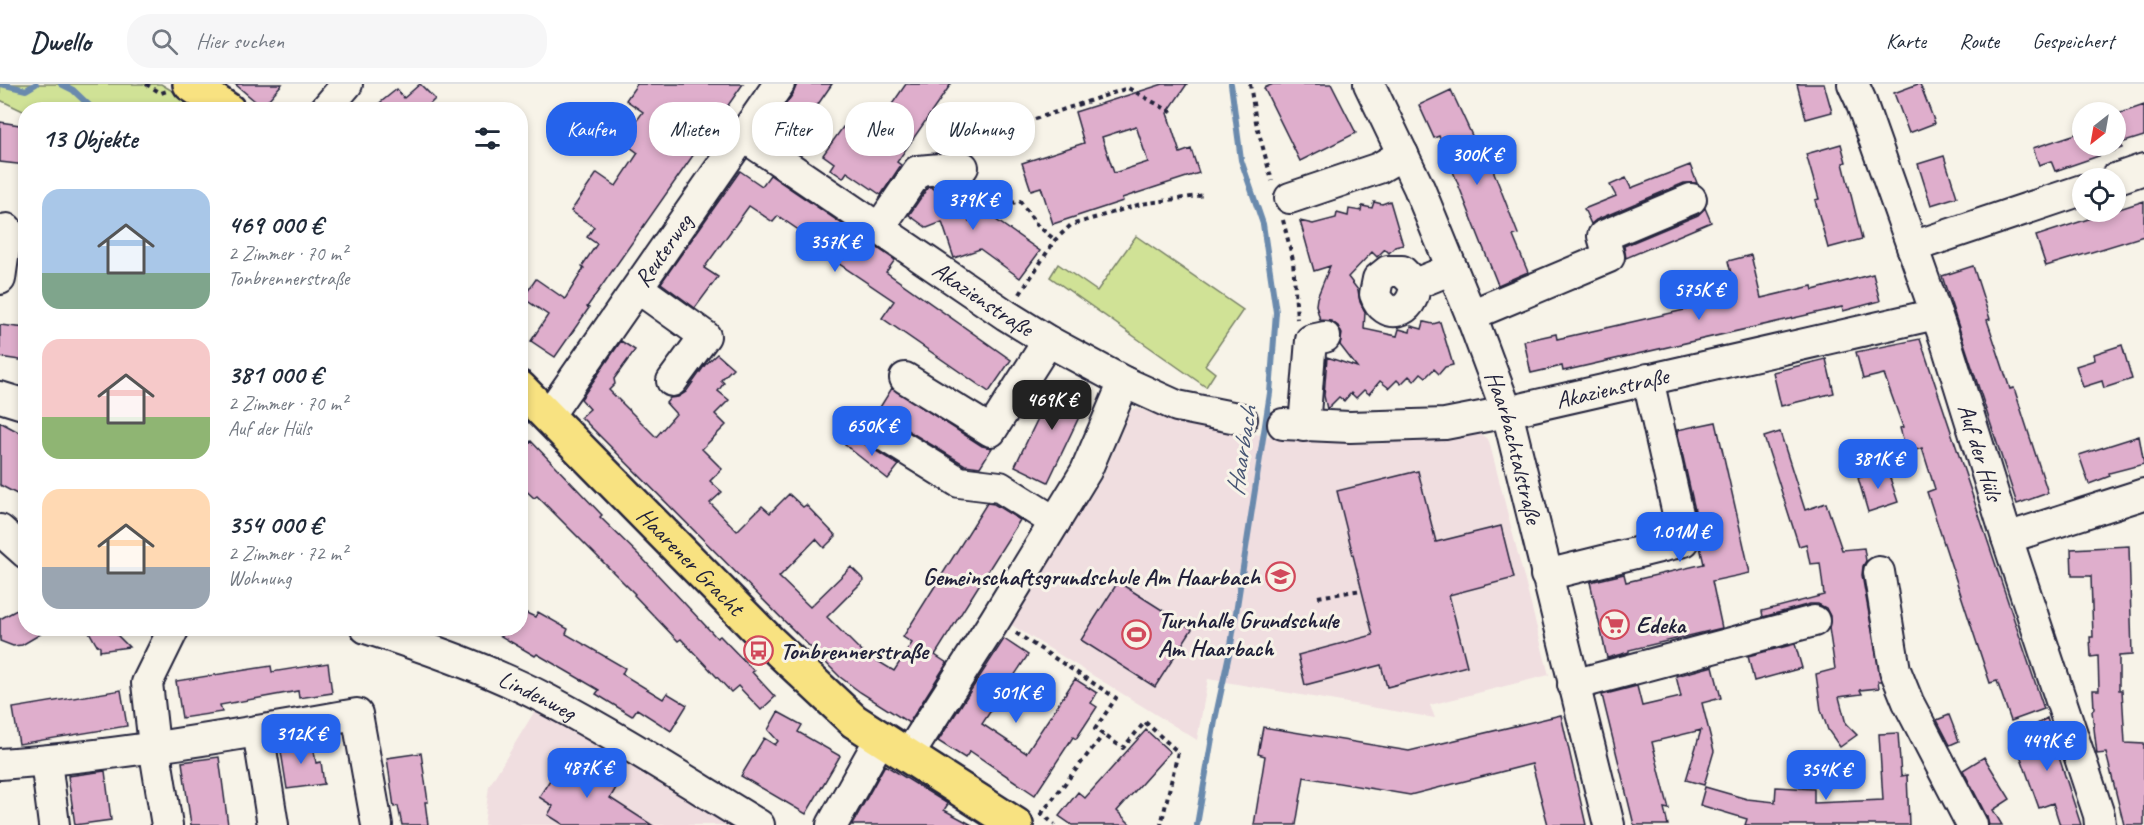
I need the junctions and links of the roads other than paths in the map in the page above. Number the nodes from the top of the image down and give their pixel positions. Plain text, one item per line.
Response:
1 (190, 84) edge
2 (347, 84) edge
3 (779, 84) edge
4 (1853, 84) edge
5 (1373, 85) edge
6 (216, 102) edge
7 (332, 102) edge
8 (743, 136) junction
9 (1403, 154) junction
10 (963, 167) road end
11 (2144, 169) edge
12 (2126, 175) edge
13 (2072, 193) edge
14 (1691, 199) dead end
15 (1282, 200) road end
16 (879, 228) junction
17 (7, 229) dead end
18 (1912, 247) junction
19 (1452, 269) junction
20 (0, 279) edge
21 (1415, 284) dead end
22 (638, 288) junction
23 (1936, 314) junction
24 (1471, 315) junction
25 (1325, 338) dead end
26 (1048, 341) junction
27 (905, 378) dead end
28 (1648, 379) junction
29 (672, 381) dead end
30 (1124, 382) junction
31 (528, 396) edge
32 (0, 397) edge
33 (18, 403) edge
34 (1507, 412) junction
35 (548, 416) junction
36 (1242, 419) dead end
37 (872, 429) dead end
38 (2144, 494) edge
39 (1056, 522) junction
40 (0, 530) edge
41 (2007, 538) junction
42 (18, 547) edge
43 (1880, 572) dead end
44 (1546, 575) junction
45 (1814, 621) dead end
46 (170, 636) edge
47 (391, 636) edge
48 (1573, 685) junction
49 (258, 731) junction
50 (880, 739) junction
51 (154, 746) junction
52 (908, 756) junction
53 (46, 761) junction
54 (0, 764) edge
55 (54, 825) edge
56 (167, 825) edge
57 (273, 825) edge
58 (377, 825) edge
59 (759, 825) edge
60 (832, 825) edge
61 (1016, 825) edge
62 (1609, 825) edge
63 (1972, 825) edge
64 (2100, 825) edge

1 - 6 main road
2 - 7 street
3 - 8 street, Reuterweg
4 - 18 street, Auf der Hüls
5 - 9 street, Haarbachtalstraße
8 - 16 street, Akazienstraße
8 - 22 street, Reuterweg
9 - 15 street
9 - 19 street, Haarbachtalstraße
10 - 16 street
11 - 12 street
13 - 18 street
14 - 24 street
16 - 26 street, Akazienstraße
17 - 20 street
18 - 23 street, Auf der Hüls
19 - 21 street
19 - 24 street, Haarbachtalstraße
22 - 29 street
22 - 35 street, Reuterweg
23 - 28 street, Akazienstraße
23 - 41 street, Auf der Hüls
24 - 34 street, Haarbachtalstraße
25 - 34 street, Akazienstraße
26 - 27 street
26 - 30 street, Akazienstraße
28 - 34 street, Akazienstraße
28 - 44 street
30 - 36 street, Akazienstraße
30 - 39 street
31 - 35 main road, Haarener Gracht
32 - 33 street
34 - 44 street, Haarbachtalstraße
35 - 50 main road, Haarener Gracht
37 - 39 street
38 - 41 street
39 - 52 street
40 - 42 street
41 - 64 street, Auf der Hüls
43 - 63 street
44 - 48 street, Haarbachtalstraße
45 - 48 street
46 - 51 street
47 - 59 street, Lindenweg
48 - 62 street, Haarbachtalstraße
49 - 51 street
49 - 57 street
49 - 58 street
50 - 52 main road, Haarener Gracht
50 - 60 street
51 - 53 street
51 - 56 street
52 - 61 main road, Haarener Gracht
53 - 54 street
53 - 55 street

